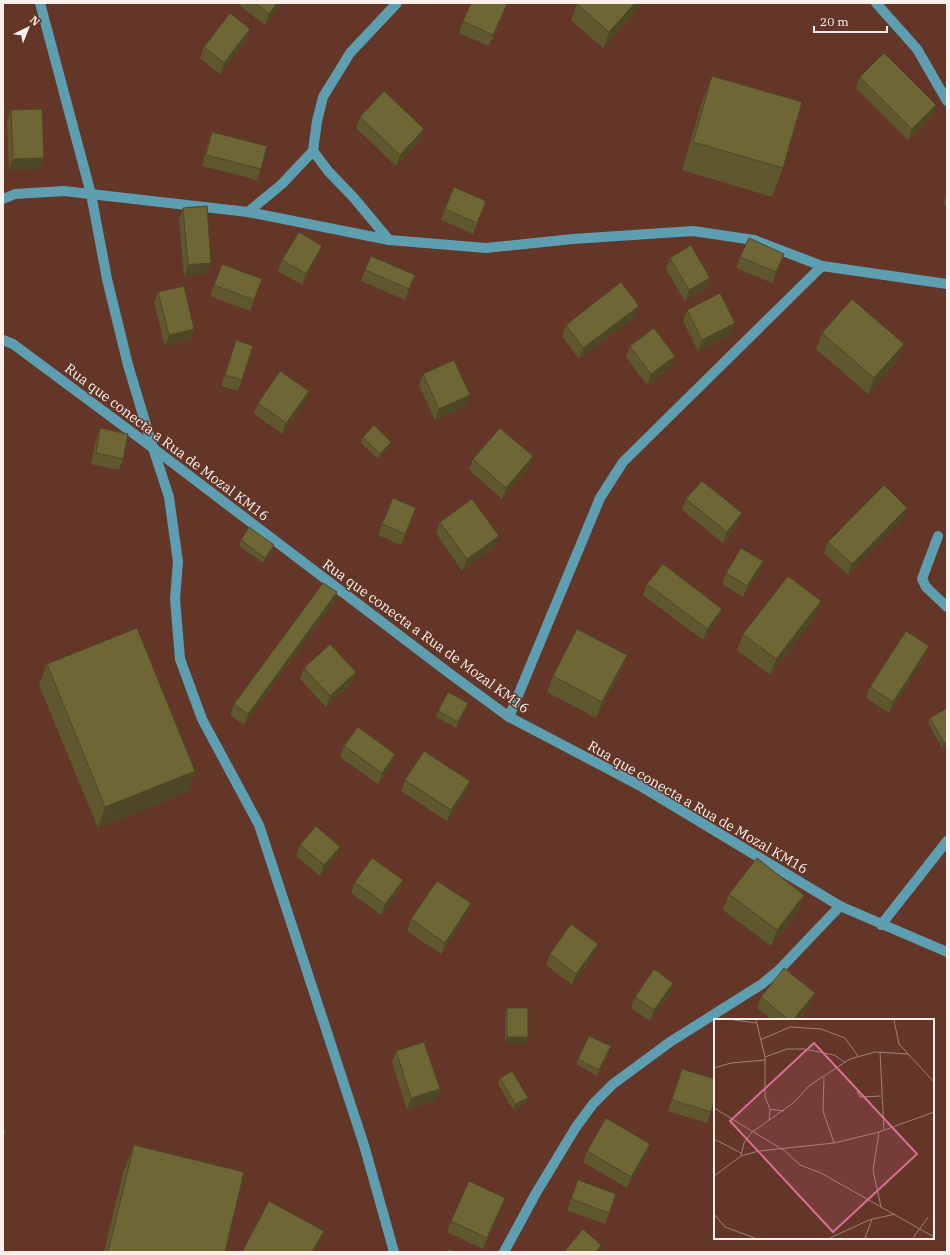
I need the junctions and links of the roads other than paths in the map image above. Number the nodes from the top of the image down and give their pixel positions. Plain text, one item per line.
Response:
1 (40, 3) edge
2 (397, 3) edge
3 (876, 3) edge
4 (947, 101) edge
5 (313, 151) junction
6 (91, 194) junction
7 (3, 199) edge
8 (248, 212) junction
9 (389, 240) junction
10 (822, 266) junction
11 (947, 284) edge
12 (3, 340) edge
13 (153, 448) junction
14 (938, 536) dead end
15 (947, 606) edge
16 (509, 717) junction
17 (947, 841) edge
18 (840, 906) junction
19 (881, 925) junction
20 (947, 952) edge
21 (394, 1252) edge
22 (504, 1252) edge

1 - 6 street
2 - 5 street
3 - 4 street
5 - 8 street
5 - 9 street
6 - 7 street
6 - 8 street
6 - 13 street
8 - 9 street
9 - 10 street
10 - 11 street
10 - 16 street
12 - 13 street, Rua que conecta a Rua de Mozal KM16
13 - 16 street, Rua que conecta a Rua de Mozal KM16
13 - 21 street
14 - 15 street
16 - 18 street, Rua que conecta a Rua de Mozal KM16
17 - 19 street
18 - 19 street, Rua que conecta a Rua de Mozal KM16
18 - 22 street
19 - 20 street, Rua que conecta a Rua de Mozal KM16

